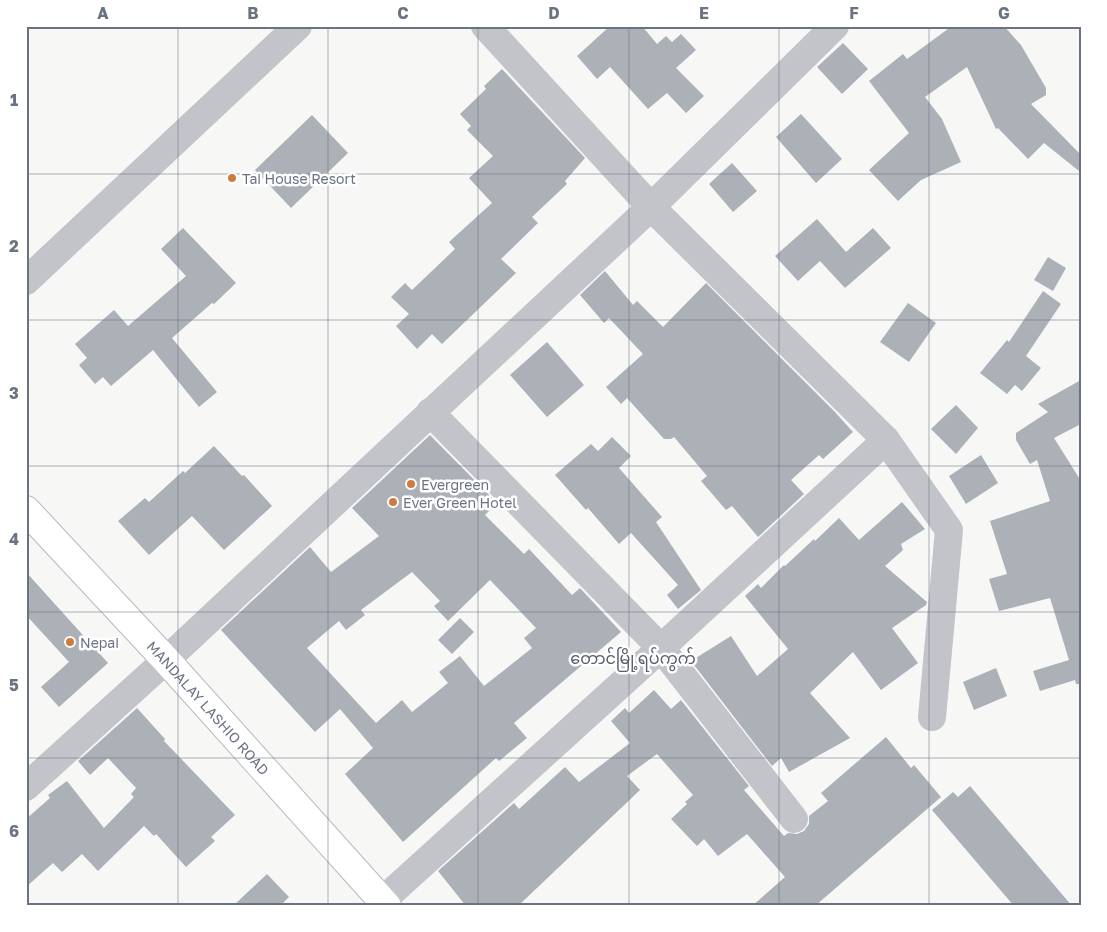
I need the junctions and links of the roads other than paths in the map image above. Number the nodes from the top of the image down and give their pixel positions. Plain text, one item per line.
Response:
1 (298, 26) edge
2 (485, 26) edge
3 (835, 26) edge
4 (651, 207) junction
5 (26, 281) edge
6 (430, 412) junction
7 (886, 440) junction
8 (26, 510) edge
9 (661, 648) junction
10 (166, 660) junction
11 (932, 716) dead end
12 (26, 787) edge
13 (794, 819) dead end
14 (385, 903) edge

1 - 5 street
2 - 4 street
3 - 4 street
4 - 6 street
4 - 7 street
6 - 9 street
6 - 10 street
7 - 9 street
7 - 11 street
8 - 10 highway, MANDALAY LASHIO ROAD
9 - 13 street
9 - 14 street
10 - 12 street
10 - 14 highway, MANDALAY LASHIO ROAD

